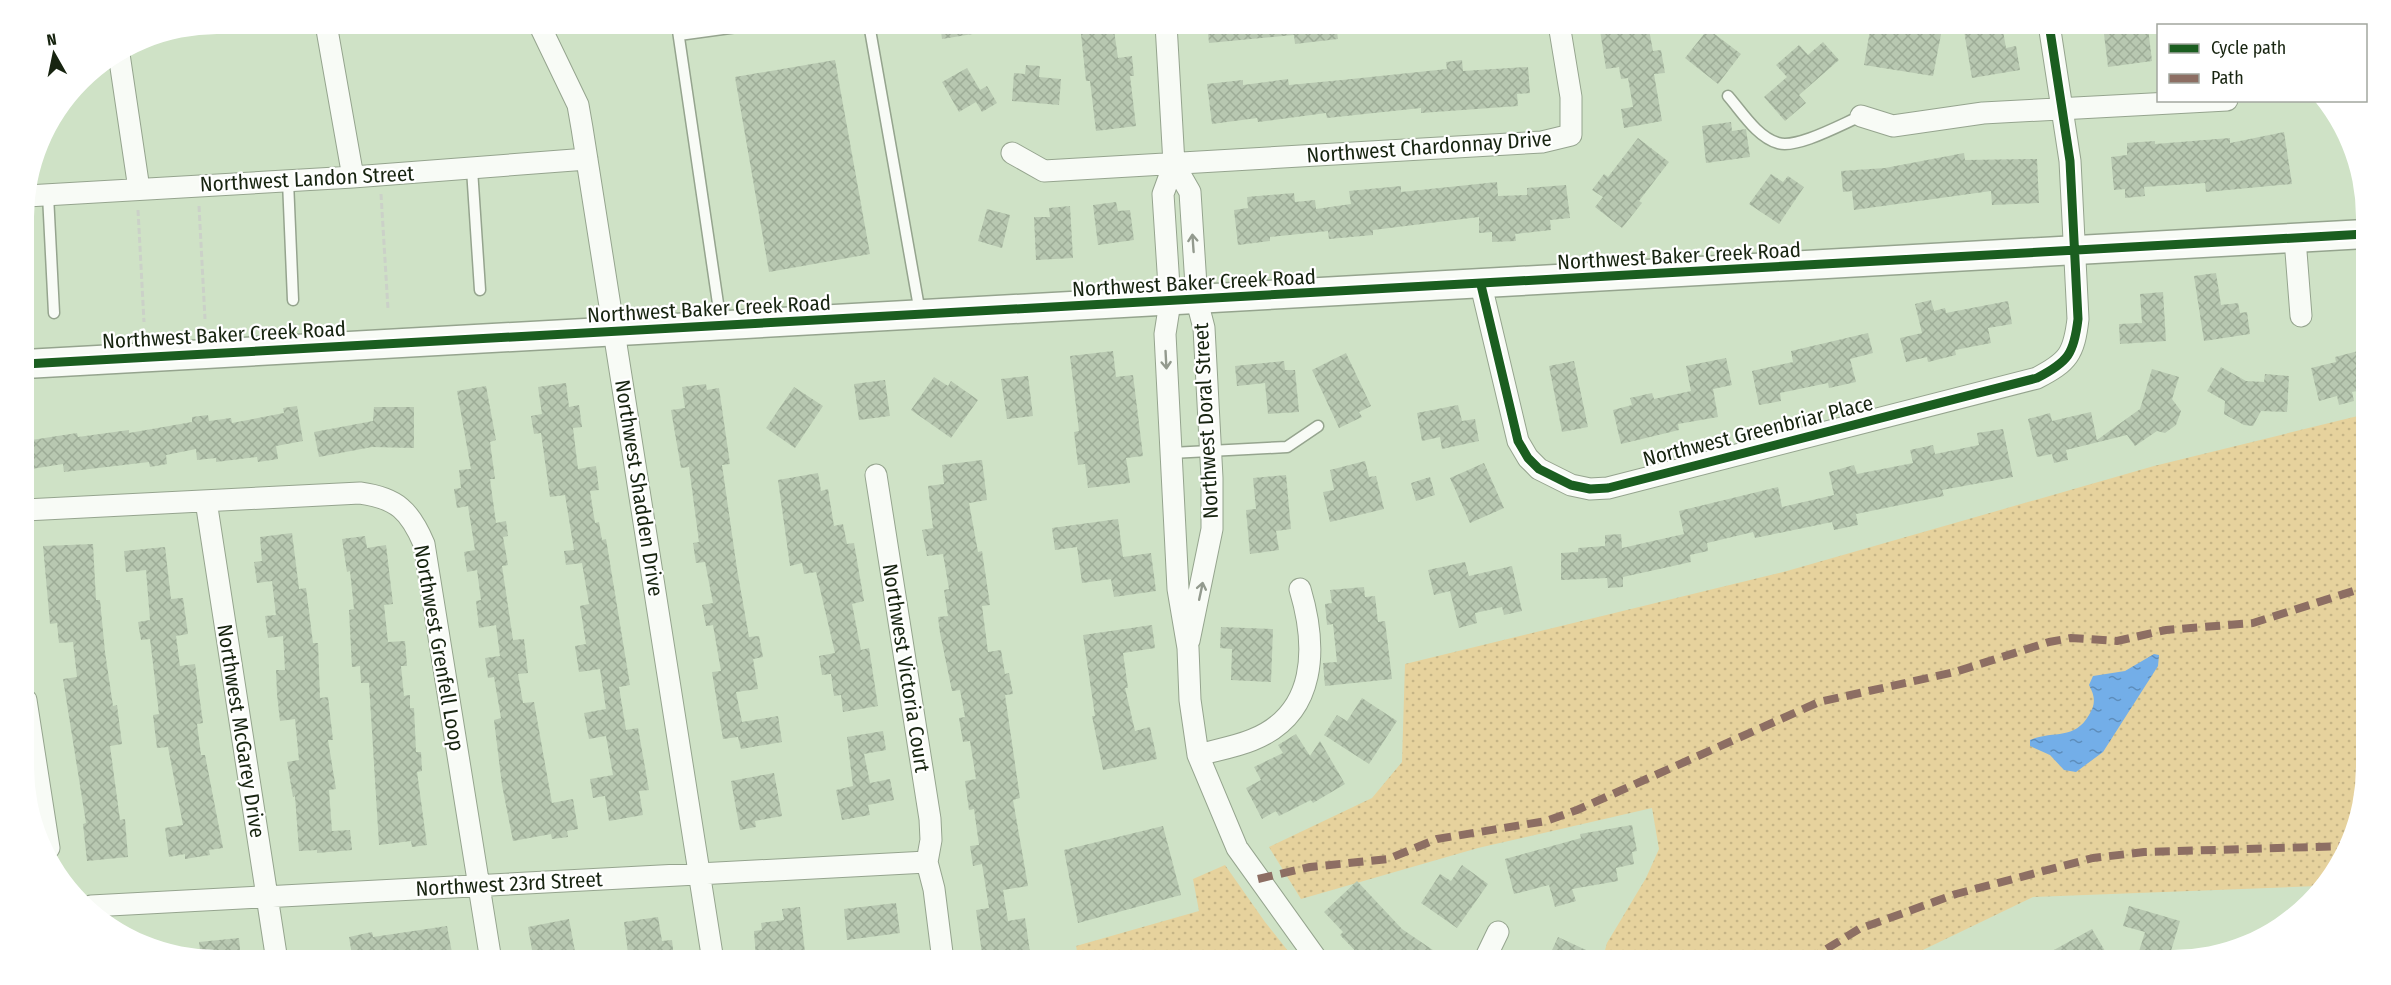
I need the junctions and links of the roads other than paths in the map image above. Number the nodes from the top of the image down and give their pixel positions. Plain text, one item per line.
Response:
1 (1561, 34) edge
2 (2051, 34) edge
3 (328, 35) edge
4 (543, 35) edge
5 (679, 35) edge
6 (871, 35) edge
7 (1167, 35) edge
8 (120, 63) edge
9 (1728, 96) dead end
10 (2191, 102) edge
11 (2063, 109) junction
12 (1861, 116) joint
13 (1012, 153) dead end
14 (587, 159) junction
15 (1174, 164) junction
16 (472, 169) junction
17 (353, 177) junction
18 (288, 181) junction
19 (37, 195) edge
20 (138, 199) junction
21 (2356, 235) edge
22 (2295, 239) junction
23 (2075, 251) junction
24 (1481, 285) junction
25 (480, 290) dead end
26 (293, 300) dead end
27 (1184, 302) junction
28 (54, 313) dead end
29 (921, 316) junction
30 (2301, 316) dead end
31 (721, 327) junction
32 (614, 333) junction
33 (35, 363) edge
34 (1318, 426) dead end
35 (1211, 450) junction
36 (1170, 453) junction
37 (876, 475) dead end
38 (206, 501) junction
39 (34, 510) edge
40 (1300, 589) dead end
41 (1188, 648) junction
42 (34, 752) edge
43 (1198, 755) junction
44 (47, 832) edge
45 (927, 862) junction
46 (700, 874) junction
47 (478, 885) junction
48 (267, 896) junction
49 (98, 906) edge
50 (1498, 932) dead end
51 (276, 950) edge
52 (489, 950) edge
53 (711, 950) edge
54 (942, 950) edge
55 (1310, 950) edge
56 (1489, 950) edge

1 - 15 street, Northwest Chardonnay Drive
2 - 11 street, Northwest Greenbriar Place
3 - 17 street
4 - 14 street, Northwest Shadden Drive
5 - 31 lane
6 - 29 lane
7 - 15 street
8 - 20 street
9 - 12 lane
10 - 11 street
11 - 12 street
11 - 23 street, Northwest Greenbriar Place
13 - 15 street
14 - 16 street, Northwest Landon Street
14 - 32 street, Northwest Shadden Drive
15 - 27 street
16 - 17 street, Northwest Landon Street
16 - 25 lane
17 - 18 street, Northwest Landon Street
18 - 20 street, Northwest Landon Street
18 - 26 lane
19 - 20 street, Northwest Landon Street
19 - 28 lane
21 - 22 main road, Northwest Baker Creek Road
22 - 23 main road, Northwest Baker Creek Road
22 - 30 street
23 - 24 main road, Northwest Baker Creek Road
23 - 24 street, Northwest Greenbriar Place
24 - 27 main road, Northwest Baker Creek Road
27 - 29 main road, Northwest Baker Creek Road
27 - 35 street, Northwest Doral Street
27 -> 36 street, Northwest Doral Street
29 - 31 main road, Northwest Baker Creek Road
31 - 32 main road, Northwest Baker Creek Road
32 - 33 main road, Northwest Baker Creek Road
32 - 46 street, Northwest Shadden Drive
34 - 35 lane
35 - 36 lane
41 -> 35 street, Northwest Doral Street
36 - 41 street, Northwest Doral Street
37 - 45 street, Northwest Victoria Court
38 - 39 street, Northwest Grenfell Loop
38 - 47 street, Northwest Grenfell Loop
38 - 48 street, Northwest McGarey Drive
40 - 43 street
41 - 43 street, Northwest Doral Street
42 - 44 street
43 - 55 street, Northwest Doral Street
45 - 46 street, Northwest 23rd Street
45 - 54 street
46 - 47 street, Northwest 23rd Street
46 - 53 street, Northwest Shadden Drive
47 - 48 street, Northwest 23rd Street
47 - 52 street, Northwest Grenfell Loop
48 - 49 street, Northwest 23rd Street
48 - 51 street, Northwest McGarey Drive
50 - 56 street

